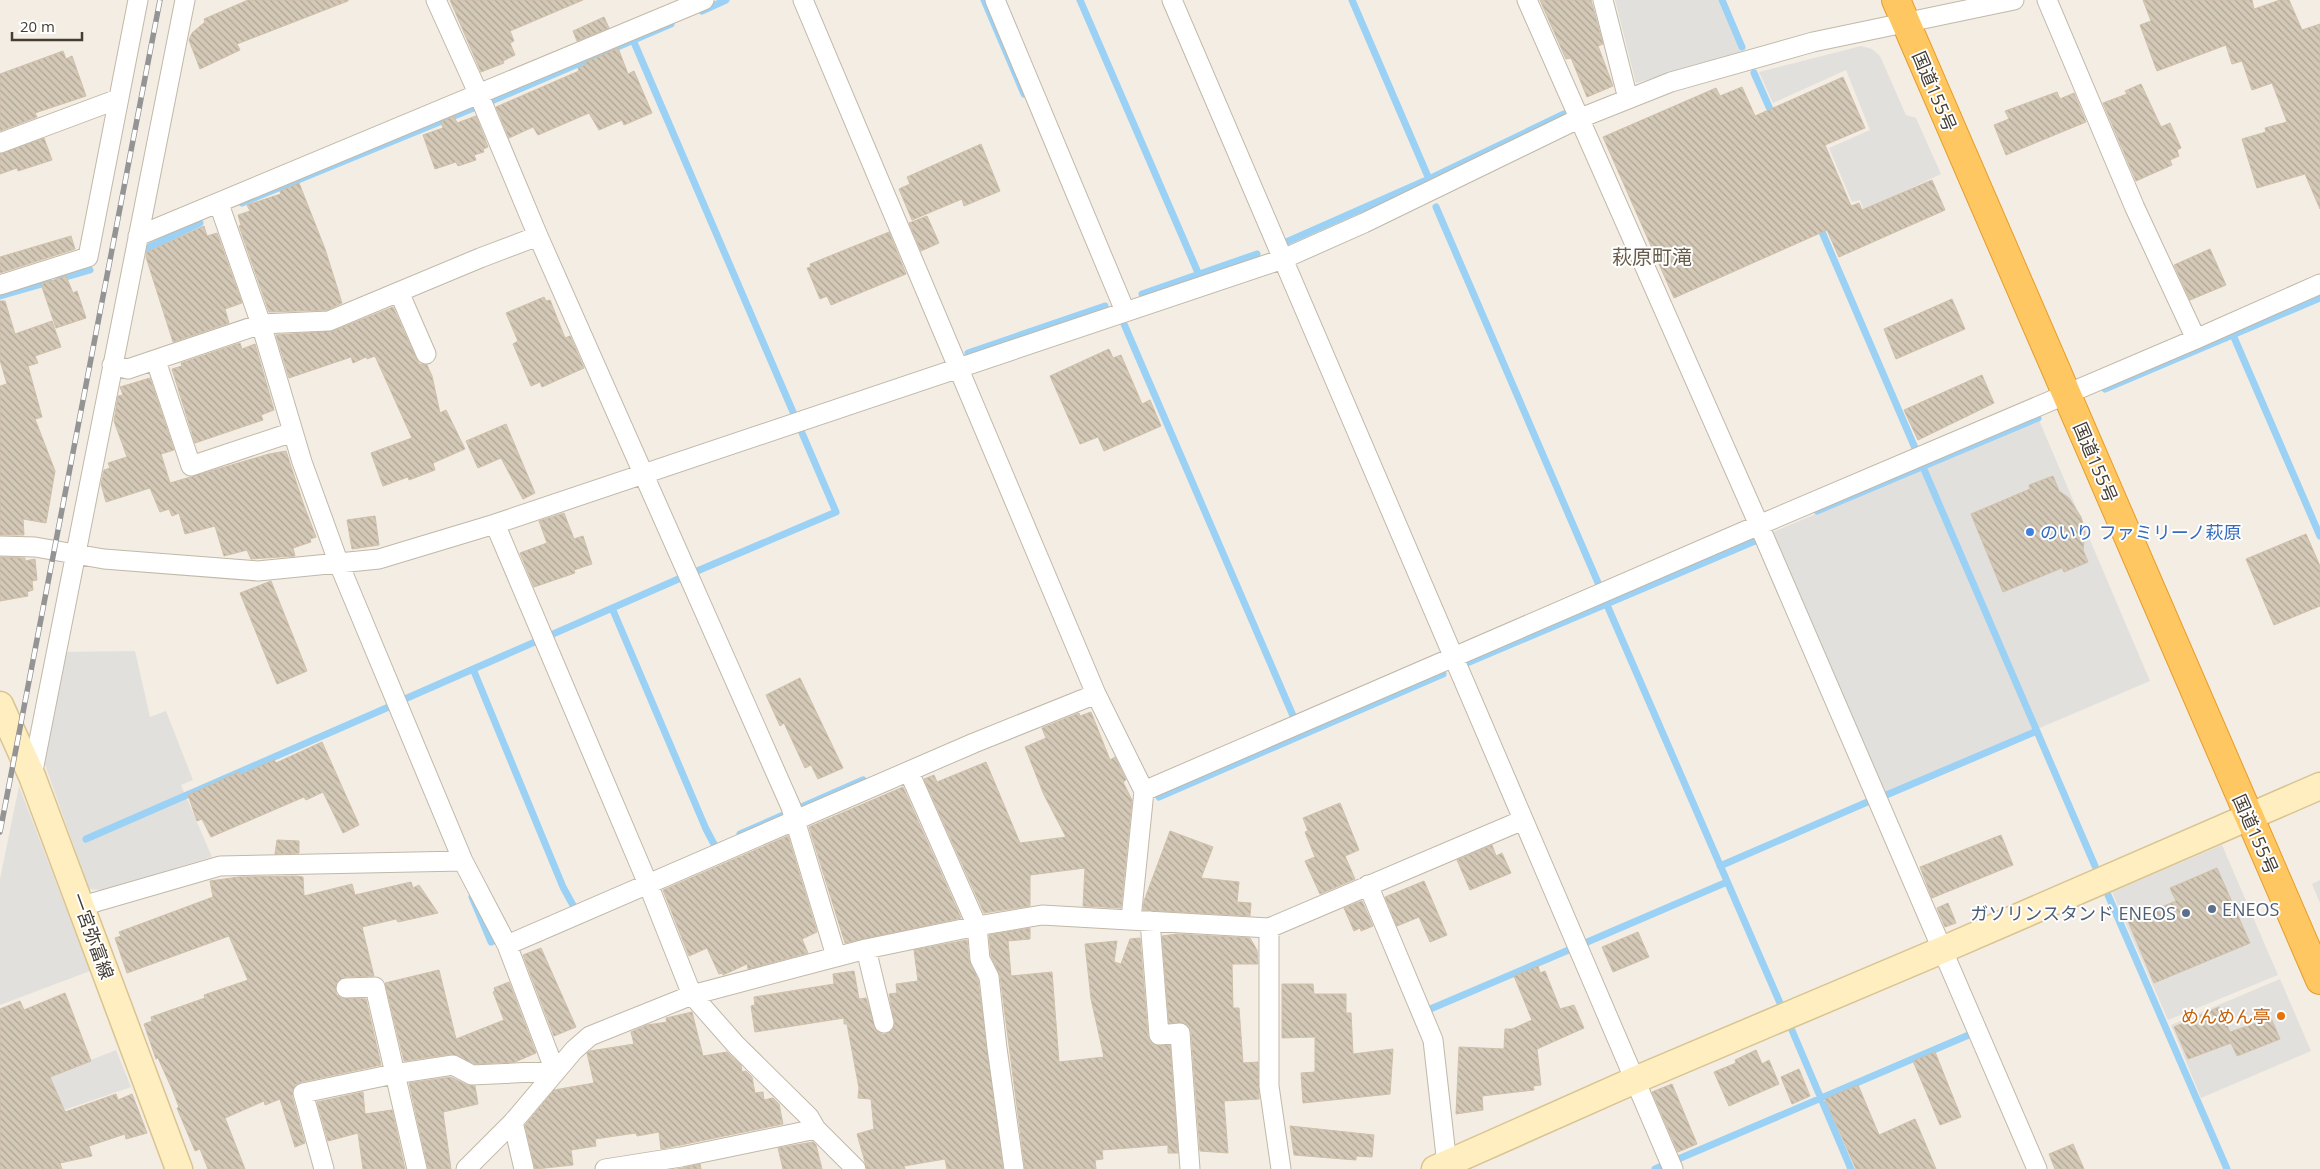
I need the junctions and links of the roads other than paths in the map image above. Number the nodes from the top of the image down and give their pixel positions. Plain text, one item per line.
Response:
1 (138, 0) edge
2 (185, 0) edge
3 (436, 0) edge
4 (704, 0) edge
5 (803, 0) edge
6 (996, 0) edge
7 (1172, 0) edge
8 (1527, 0) edge
9 (1603, 0) edge
10 (2014, 0) edge
11 (2048, 0) edge
12 (1901, 12) edge
13 (480, 95) junction
14 (118, 99) junction
15 (1628, 99) junction
16 (1578, 119) junction
17 (0, 143) edge
18 (219, 204) junction
19 (138, 236) junction
20 (538, 236) junction
21 (1283, 258) junction
22 (2320, 284) edge
23 (0, 285) edge
24 (399, 292) junction
25 (1125, 311) junction
26 (261, 324) junction
27 (2196, 339) junction
28 (426, 354) dead end
29 (156, 361) junction
30 (112, 365) junction
31 (957, 369) junction
32 (2066, 394) junction
33 (293, 432) junction
34 (644, 474) junction
35 (495, 524) junction
36 (1759, 525) junction
37 (0, 546) edge
38 (74, 554) junction
39 (339, 564) junction
40 (1454, 657) junction
41 (1096, 694) junction
42 (0, 705) edge
43 (909, 772) junction
44 (32, 776) junction
45 (2320, 786) edge
46 (1144, 791) junction
47 (2249, 817) junction
48 (1523, 820) junction
49 (794, 821) junction
50 (463, 861) junction
51 (648, 884) junction
52 (1368, 885) junction
53 (82, 906) junction
54 (1131, 919) junction
55 (1150, 921) junction
56 (977, 926) junction
57 (1269, 928) junction
58 (507, 945) junction
59 (866, 949) junction
60 (1942, 950) junction
61 (836, 956) junction
62 (2320, 980) edge
63 (346, 988) dead end
64 (692, 995) junction
65 (884, 1023) dead end
66 (555, 1071) junction
67 (394, 1074) junction
68 (1635, 1080) junction
69 (512, 1122) junction
70 (816, 1129) junction
71 (1441, 1167) edge
72 (179, 1169) edge
73 (324, 1169) edge
74 (417, 1169) edge
75 (466, 1169) edge
76 (524, 1169) edge
77 (605, 1169) edge
78 (856, 1169) edge
79 (1014, 1169) edge
80 (1190, 1169) edge
81 (1282, 1169) edge
82 (1673, 1169) edge
83 (2037, 1169) edge

1 - 14 street
2 - 19 street
3 - 13 street
4 - 13 street
5 - 31 street
6 - 25 street
7 - 21 street
8 - 16 street
9 - 15 street
10 - 12 street
11 - 27 street
12 - 15 street
12 - 32 highway, 国道155号
13 - 18 street
13 - 20 street
14 - 17 street
14 - 23 street
15 - 16 street
16 - 21 street
16 - 36 street
18 - 19 street
18 - 26 street
19 - 30 street
20 - 24 street
20 - 34 street
21 - 25 street
21 - 40 street
22 - 27 street
24 - 26 street
24 - 28 street
25 - 31 street
26 - 29 street
26 - 33 street
27 - 32 street
29 - 30 street
29 - 33 street
30 - 38 street
31 - 34 street
31 - 41 street
32 - 36 street
32 - 47 highway, 国道155号
33 - 39 street
34 - 35 street
34 - 49 street
35 - 39 street
35 - 51 street
36 - 40 street
36 - 60 street
37 - 38 street
38 - 39 street
38 - 44 street
39 - 50 street
40 - 46 street
40 - 48 street
41 - 43 street
41 - 46 street
42 - 44 street, 一宮弥富線
43 - 49 street
43 - 56 street
44 - 53 street, 一宮弥富線
45 - 47 street
46 - 54 street
47 - 60 street
47 - 62 highway, 国道155号
48 - 52 street
48 - 68 street
49 - 51 street
49 - 61 street
50 - 53 street
50 - 58 street
51 - 58 street
51 - 64 street
52 - 57 street
52 - 71 street
53 - 72 street, 一宮弥富線
54 - 55 street
54 - 56 street
55 - 57 street
55 - 80 street
56 - 59 street
56 - 79 street
57 - 81 street
58 - 66 street
59 - 61 street
59 - 65 street
60 - 68 street
60 - 83 street
61 - 64 street
63 - 67 street
64 - 66 street
64 - 70 street
66 - 67 street
66 - 69 street
67 - 73 street
67 - 74 street
68 - 71 street
68 - 82 street
69 - 75 street
69 - 76 street
70 - 77 street
70 - 78 street

